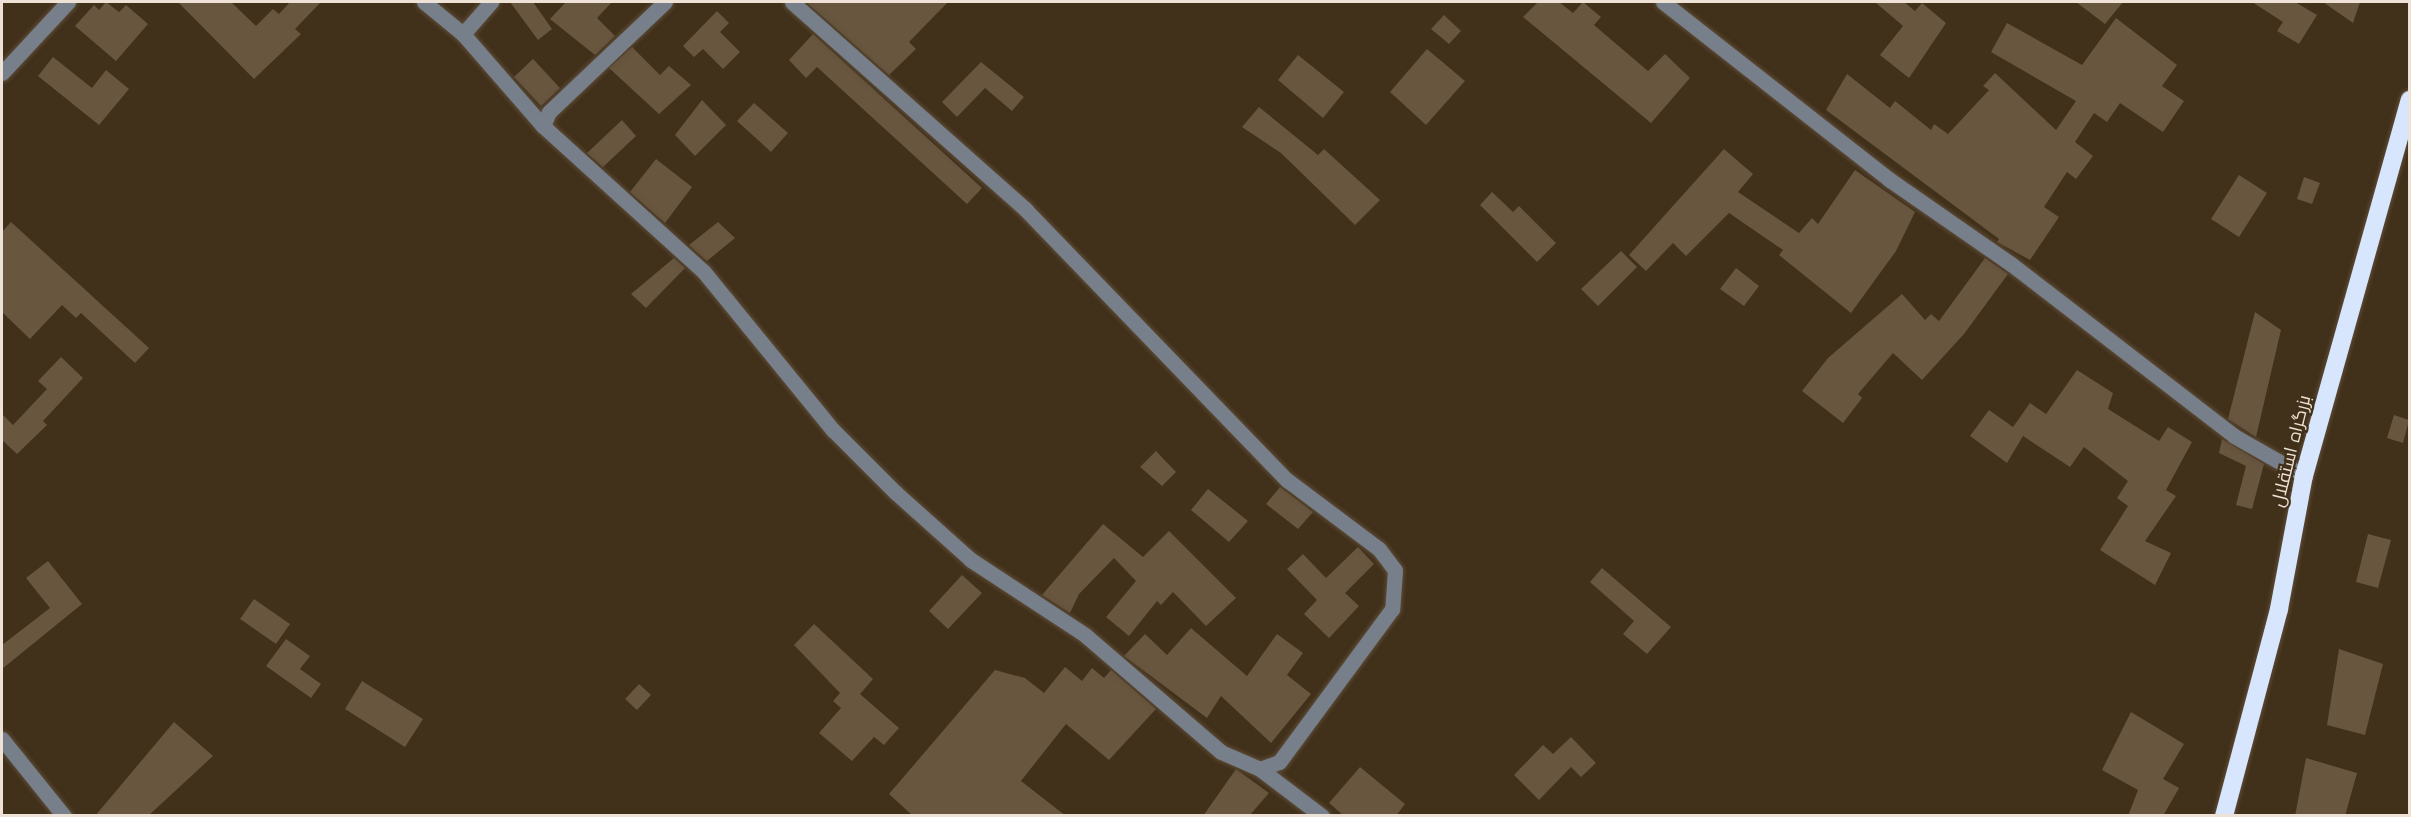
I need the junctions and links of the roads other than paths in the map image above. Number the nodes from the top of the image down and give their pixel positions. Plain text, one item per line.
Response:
1 (68, 2) edge
2 (424, 2) edge
3 (491, 2) edge
4 (665, 2) edge
5 (792, 2) edge
6 (1663, 2) edge
7 (463, 34) junction
8 (2, 73) edge
9 (2409, 100) edge
10 (543, 126) junction
11 (2304, 476) junction
12 (2, 740) edge
13 (1260, 769) junction
14 (64, 816) edge
15 (1322, 816) edge
16 (2224, 816) edge

1 - 8 street
2 - 7 street
3 - 7 street
4 - 10 street
5 - 13 street
6 - 11 street
7 - 10 street
9 - 11 highway, بزرگراه استقلال
10 - 13 street
11 - 16 highway, بزرگراه استقلال
12 - 14 street
13 - 15 street

